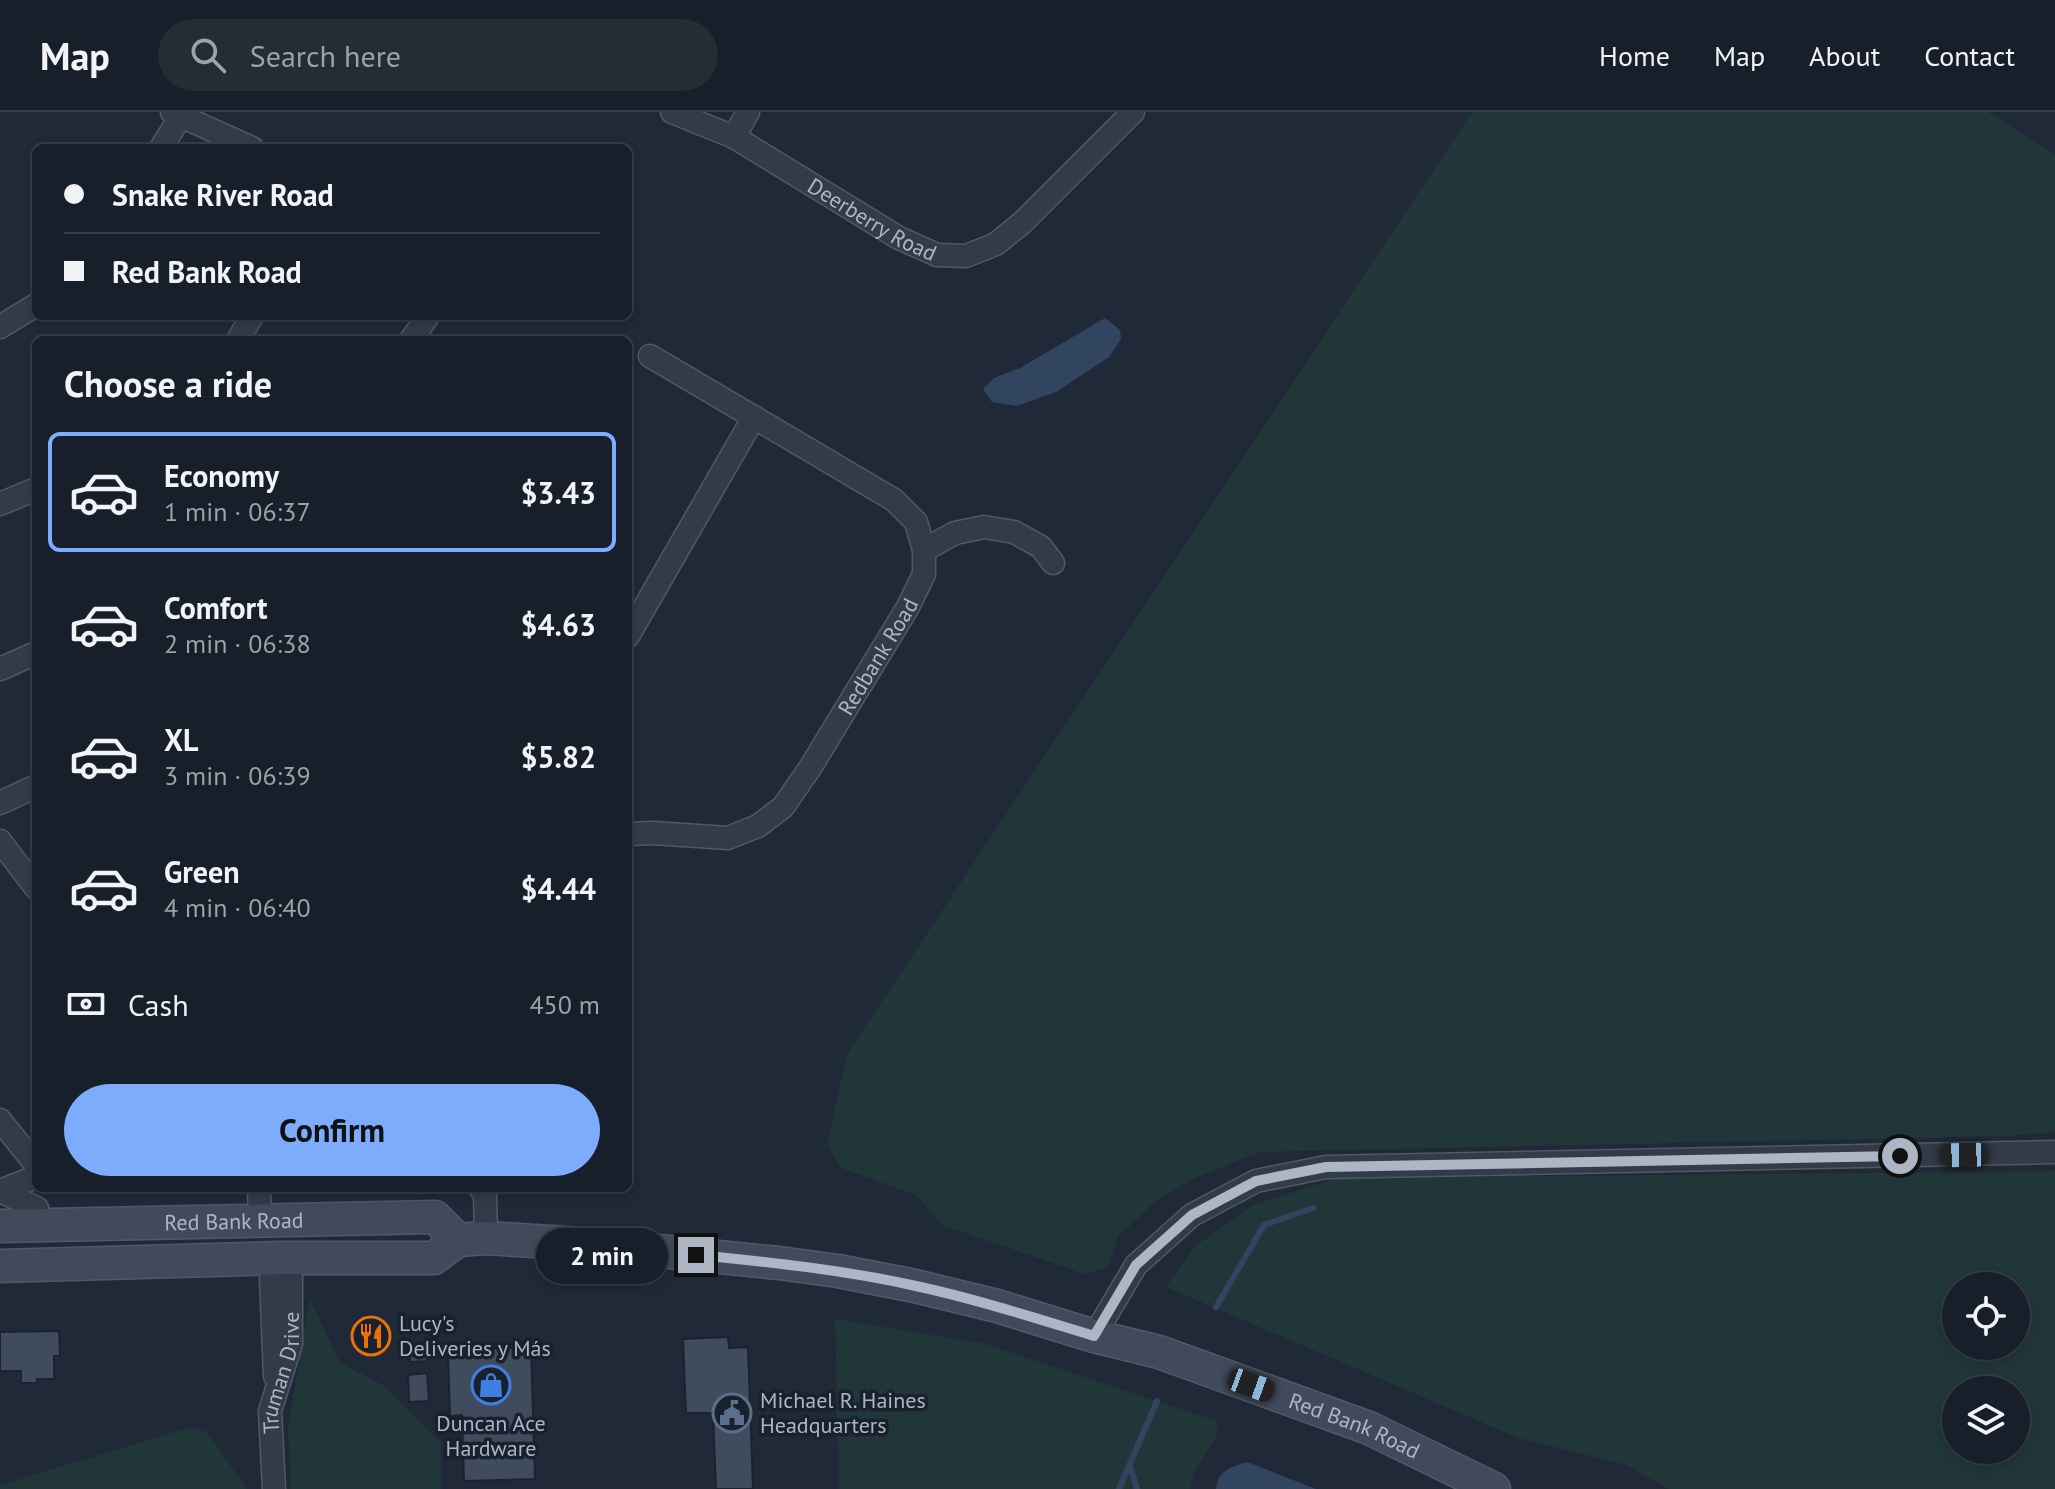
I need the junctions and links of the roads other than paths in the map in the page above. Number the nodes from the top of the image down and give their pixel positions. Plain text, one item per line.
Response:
1 (672, 112) edge
2 (748, 112) edge
3 (1133, 112) edge
4 (176, 114) edge
5 (734, 137) junction
6 (163, 144) edge
7 (243, 144) edge
8 (32, 307) edge
9 (0, 327) edge
10 (650, 356) dead end
11 (754, 417) junction
12 (32, 491) edge
13 (0, 504) edge
14 (924, 550) junction
15 (1053, 563) dead end
16 (632, 629) edge
17 (32, 655) edge
18 (0, 669) edge
19 (32, 788) edge
20 (0, 803) edge
21 (632, 834) edge
22 (0, 841) edge
23 (32, 883) edge
24 (0, 1120) edge
25 (2055, 1152) edge
26 (32, 1160) edge
27 (32, 1179) edge
28 (0, 1191) edge
29 (259, 1192) edge
30 (483, 1192) edge
31 (39, 1207) edge
32 (312, 1220) junction
33 (260, 1221) junction
34 (0, 1226) edge
35 (472, 1239) junction
36 (0, 1259) edge
37 (282, 1262) junction
38 (0, 1266) edge
39 (1094, 1336) junction
40 (274, 1489) edge
41 (1494, 1489) edge

1 - 5 street, Deerberry Road
2 - 5 street
3 - 5 street, Deerberry Road
4 - 6 street
4 - 7 street
8 - 9 street
10 - 11 street
11 - 14 street
11 - 16 street
12 - 13 street
14 - 15 street
14 - 21 street, Redbank Road
17 - 18 street
19 - 20 street
22 - 23 street
24 - 26 street
25 - 39 street
27 - 28 street
28 - 31 street
29 - 33 street
30 - 35 street
31 - 33 main road, Red Bank Road
31 - 34 main road, Red Bank Road
31 - 36 main road
32 - 33 main road, Red Bank Road
32 - 35 main road, Red Bank Road
32 - 37 main road
35 - 37 main road, Red Bank Road
35 - 39 main road, Red Bank Road
37 - 38 main road, Red Bank Road
37 - 40 street, Truman Drive
39 - 41 main road, Red Bank Road

